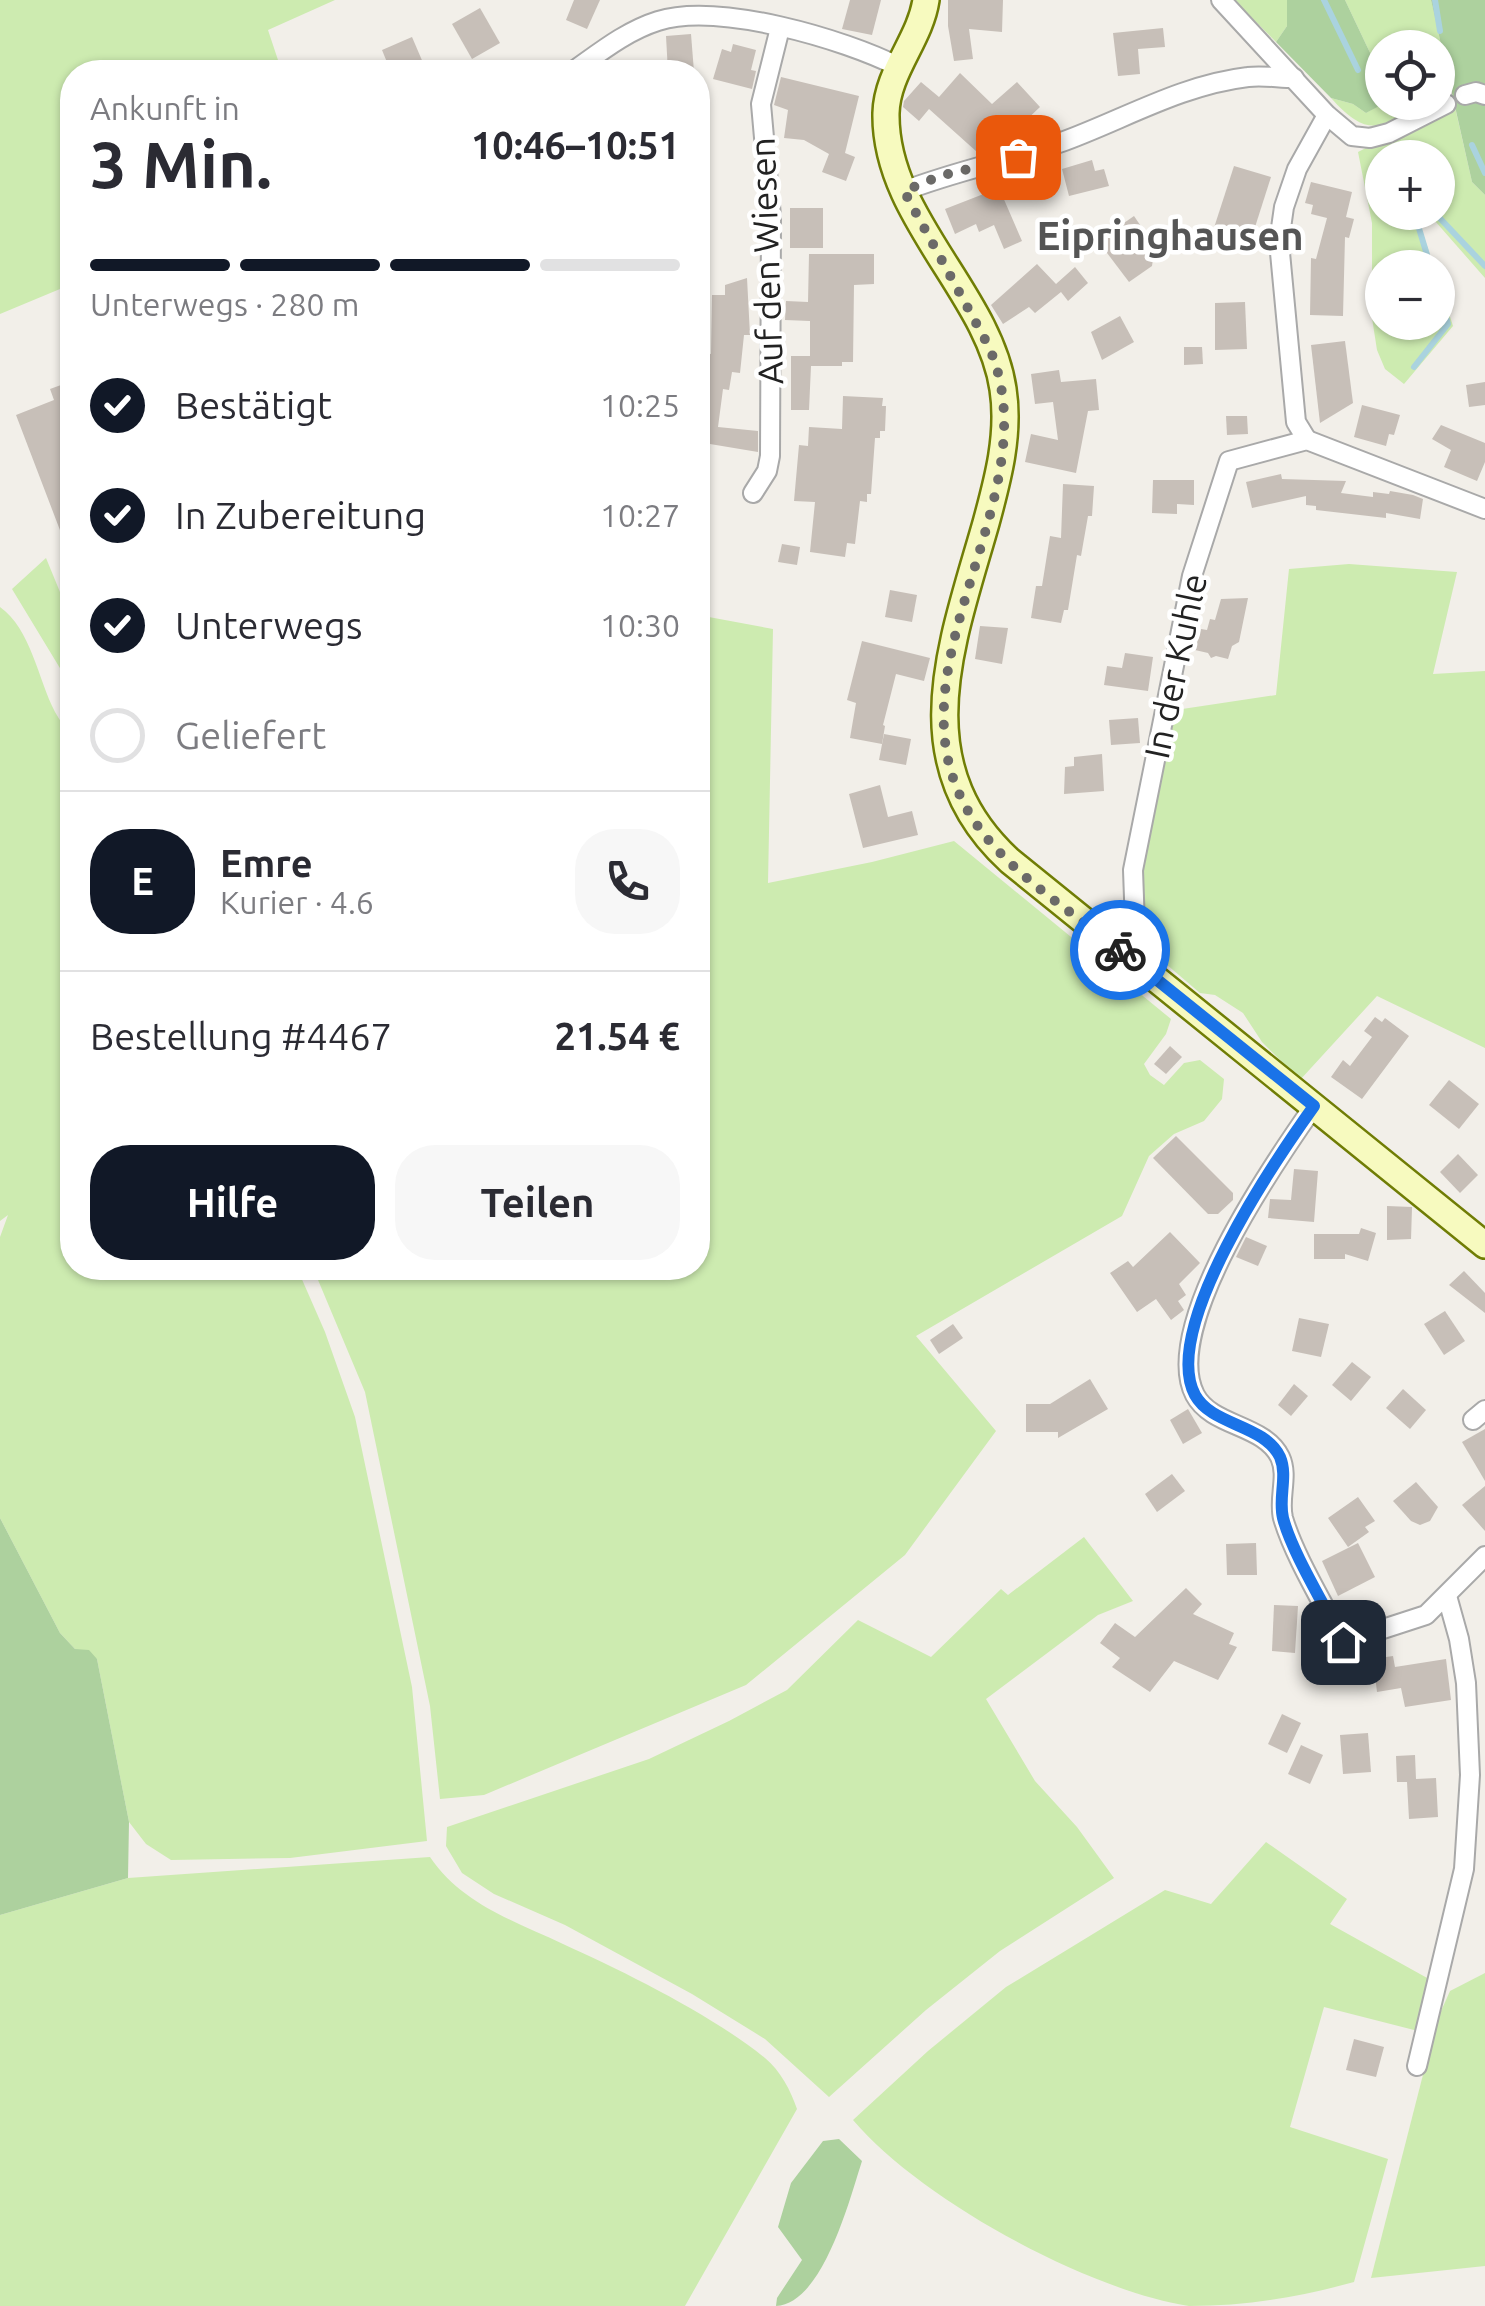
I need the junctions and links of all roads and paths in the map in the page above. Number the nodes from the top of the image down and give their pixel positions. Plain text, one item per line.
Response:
1 (926, 0) edge
2 (1221, 0) edge
3 (780, 28) junction
4 (590, 60) edge
5 (899, 67) junction
6 (1294, 78) junction
7 (1485, 95) edge
8 (1465, 96) dead end
9 (1327, 115) junction
10 (1415, 120) edge
11 (904, 191) junction
12 (1307, 440) junction
13 (753, 492) dead end
14 (1485, 509) edge
15 (1120, 950) junction
16 (1314, 1106) junction
17 (1485, 1245) edge
18 (1485, 1556) edge
19 (1447, 1596) junction
20 (1416, 2066) dead end

1 - 5 main road
2 - 6 street
3 - 4 street
3 - 5 street
3 - 13 street, Auf den Wiesen
5 - 11 main road
6 - 9 street
6 - 11 street
7 - 8 street
9 - 10 street
9 - 12 street
11 - 15 main road
12 - 14 street
12 - 15 street, In der Kuhle
15 - 16 main road
16 - 17 main road
16 - 19 street
18 - 19 street
19 - 20 street

